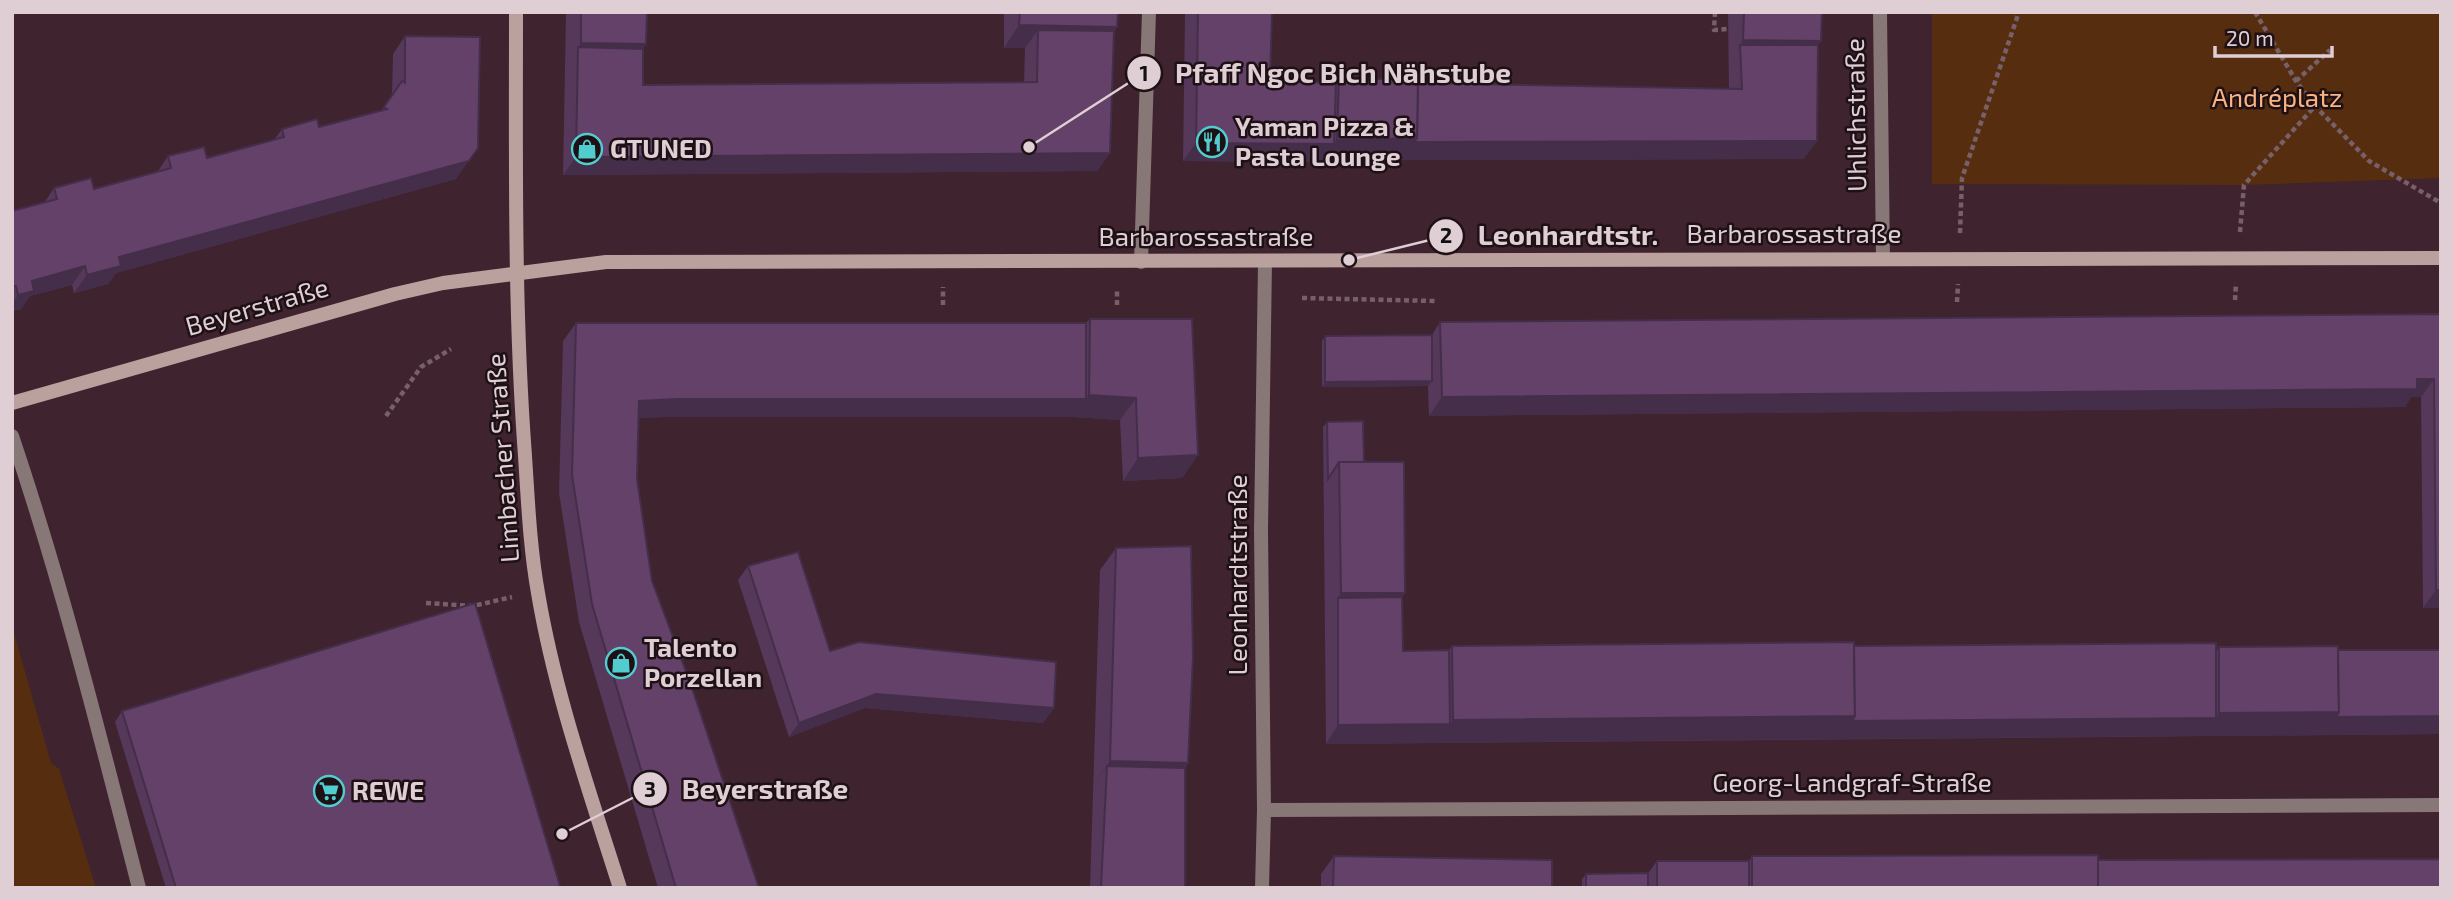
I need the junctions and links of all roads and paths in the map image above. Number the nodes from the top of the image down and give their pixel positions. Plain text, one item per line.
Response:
1 (516, 12) edge
2 (1149, 12) edge
3 (1714, 12) edge
4 (1880, 12) edge
5 (2019, 12) edge
6 (2255, 12) edge
7 (1728, 29) dead end
8 (2330, 50) dead end
9 (2296, 81) junction
10 (2315, 106) junction
11 (2441, 203) edge
12 (2237, 258) junction
13 (2441, 258) edge
14 (1883, 259) junction
15 (1958, 259) junction
16 (1141, 262) junction
17 (1265, 262) junction
18 (518, 275) junction
19 (1303, 298) dead end
20 (1434, 301) dead end
21 (451, 349) dead end
22 (12, 403) edge
23 (386, 416) dead end
24 (12, 436) edge
25 (504, 599) dead end
26 (426, 603) dead end
27 (2441, 805) edge
28 (1264, 810) junction
29 (139, 888) edge
30 (620, 888) edge
31 (1262, 888) edge

1 - 18 street, Limbacher Straße
2 - 16 street
3 - 7 path
4 - 14 street, Uhlichstraße
5 - 15 path
6 - 9 path
8 - 9 path
9 - 10 path
10 - 11 path
10 - 12 path
12 - 13 street, Barbarossastraße
12 - 15 street, Barbarossastraße
14 - 15 street, Barbarossastraße
14 - 17 street, Barbarossastraße
16 - 17 street, Barbarossastraße
16 - 18 street, Barbarossastraße
17 - 28 street, Leonhardtstraße
18 - 22 street, Beyerstraße
18 - 30 street, Limbacher Straße
19 - 20 path
21 - 23 path
24 - 29 street
25 - 26 path
27 - 28 street, Georg-Landgraf-Straße
28 - 31 street, Leonhardtstraße

